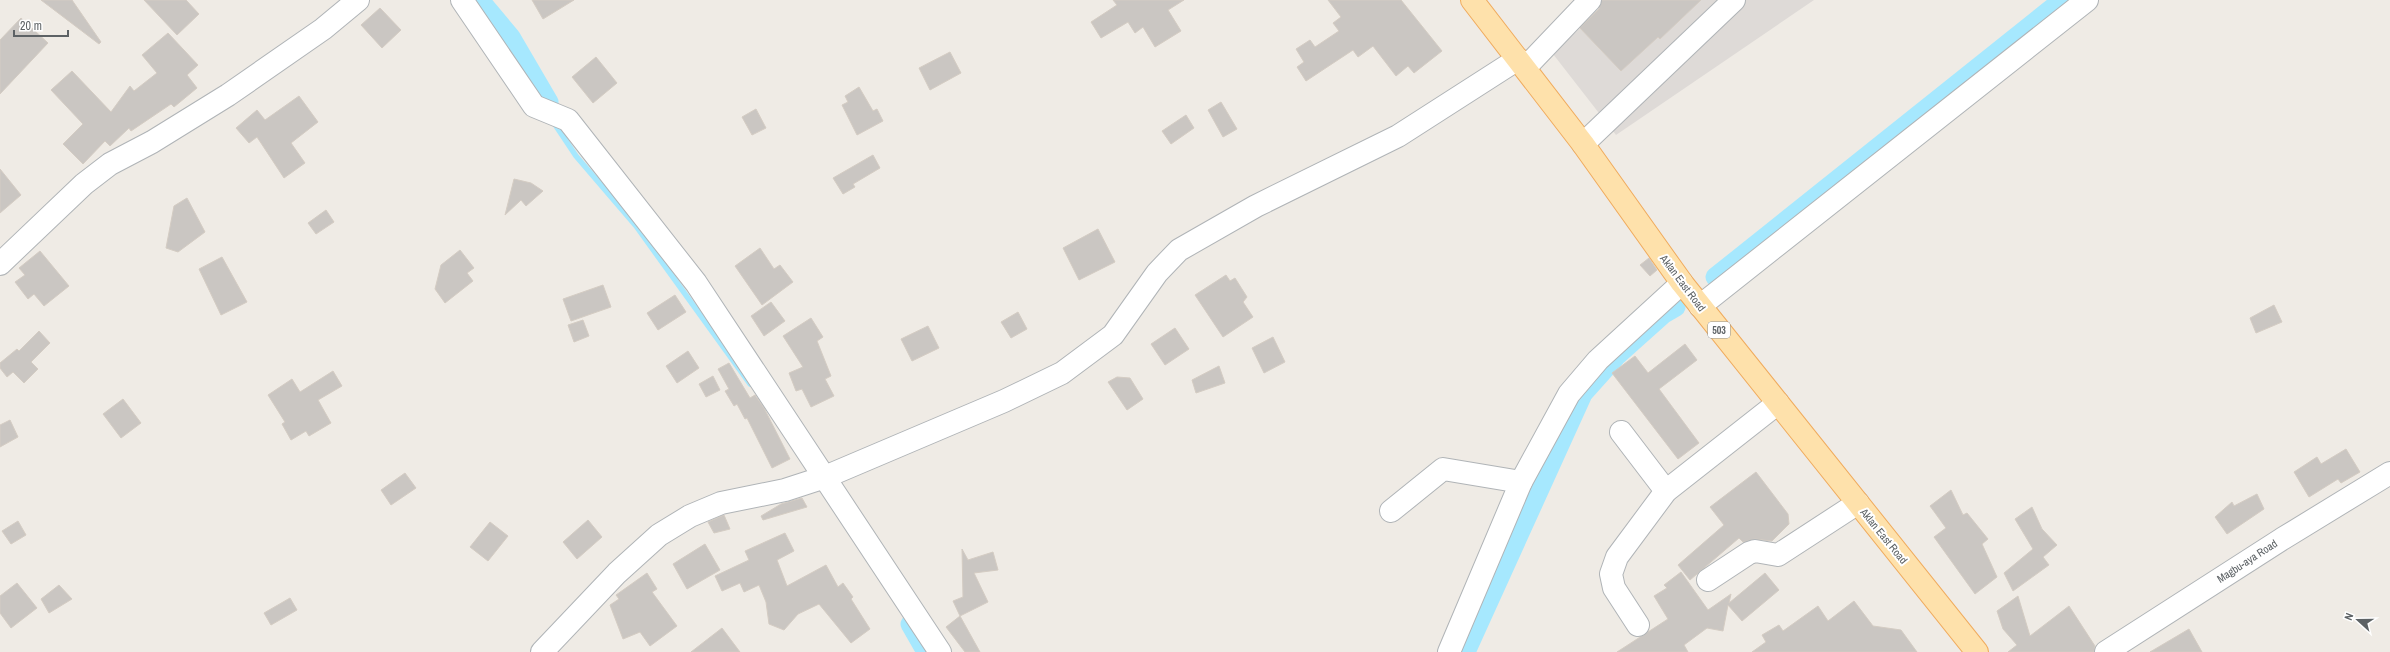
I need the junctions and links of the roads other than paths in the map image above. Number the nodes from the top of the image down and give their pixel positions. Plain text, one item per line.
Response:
1 (358, 0) edge
2 (462, 0) edge
3 (1472, 0) edge
4 (1590, 0) edge
5 (1734, 0) edge
6 (2087, 0) edge
7 (1522, 63) junction
8 (1583, 144) junction
9 (0, 264) edge
10 (1682, 283) junction
11 (1700, 306) junction
12 (1778, 403) junction
13 (1621, 432) dead end
14 (2390, 473) edge
15 (825, 477) junction
16 (1522, 482) junction
17 (1666, 491) junction
18 (1858, 503) junction
19 (1391, 511) dead end
20 (1708, 580) dead end
21 (1638, 625) dead end
22 (542, 652) edge
23 (940, 652) edge
24 (1449, 652) edge
25 (1977, 652) edge
26 (2106, 652) edge

1 - 9 street
2 - 15 street
3 - 7 main road, Aklan East Road / 503
4 - 7 street
5 - 8 street
6 - 11 street
7 - 8 main road, Aklan East Road / 503
7 - 15 street
8 - 10 main road, Aklan East Road / 503
10 - 11 main road, Aklan East Road / 503
10 - 16 street
11 - 12 main road, Aklan East Road / 503
12 - 17 street
12 - 18 main road, Aklan East Road / 503
13 - 17 street
14 - 26 street, Magbu-aya Road
15 - 22 street
15 - 23 street
16 - 19 street
16 - 24 street
17 - 21 street
18 - 20 street
18 - 25 main road, Aklan East Road / 503

